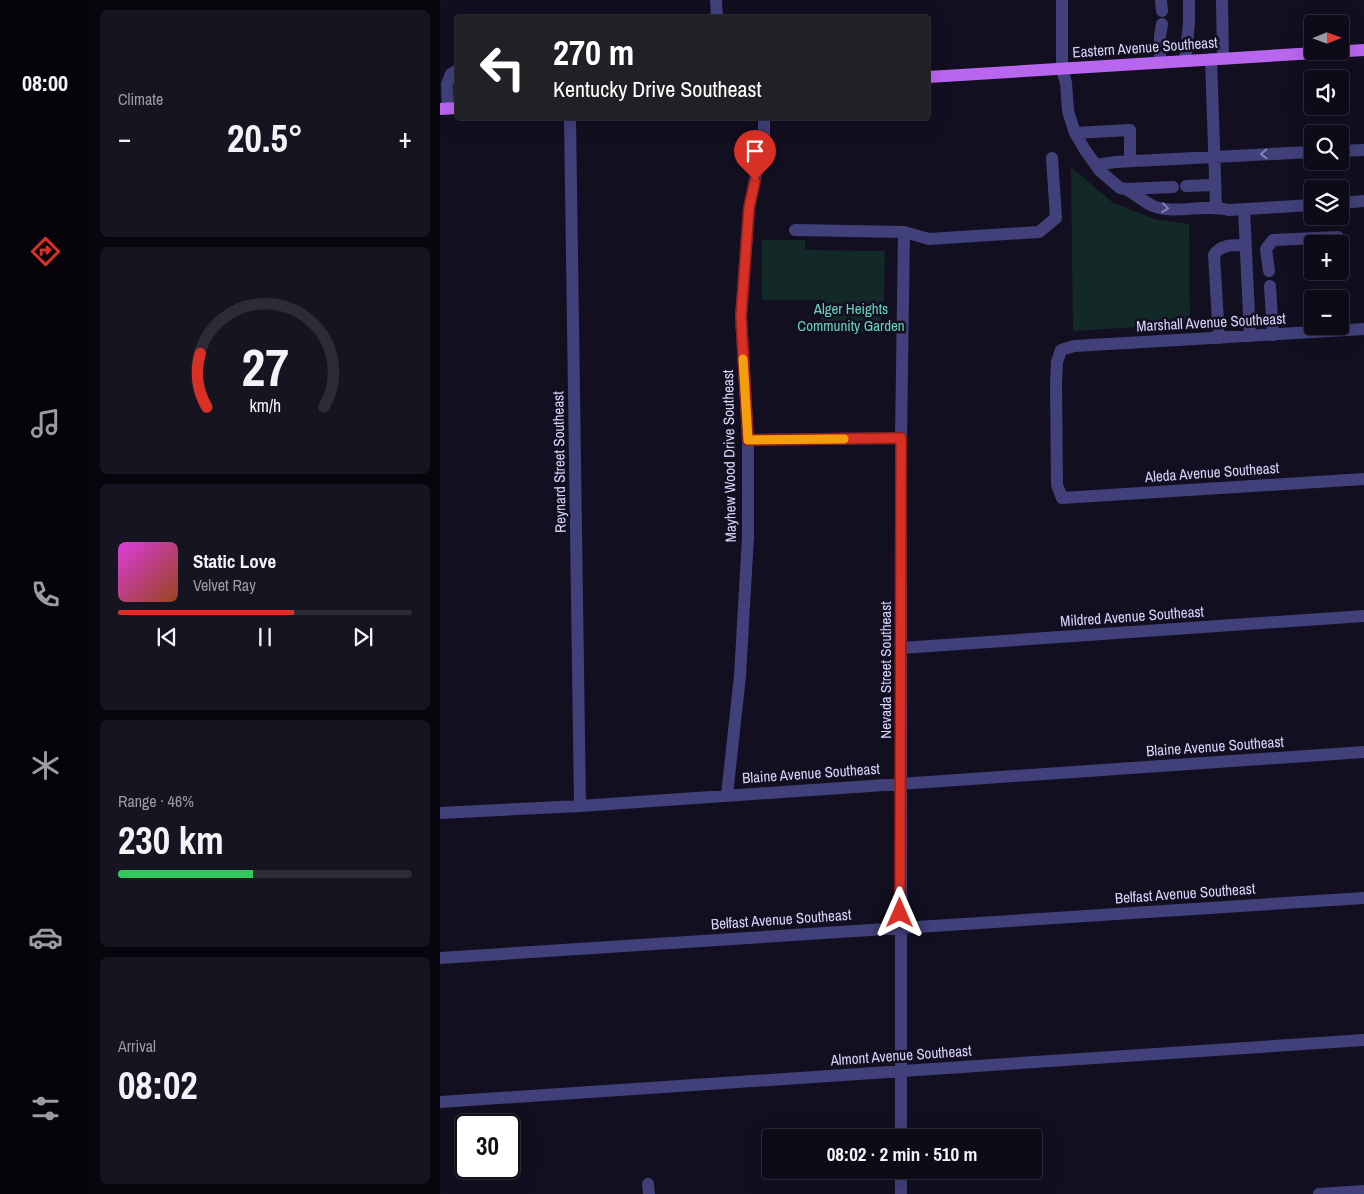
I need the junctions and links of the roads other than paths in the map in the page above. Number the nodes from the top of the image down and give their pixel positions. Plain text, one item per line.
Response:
1 (716, 0) edge
2 (1062, 0) edge
3 (1189, 0) edge
4 (1222, 0) edge
5 (716, 15) edge
6 (1162, 24) dead end
7 (1364, 50) edge
8 (1217, 59) junction
9 (1185, 61) junction
10 (1160, 63) junction
11 (1062, 69) junction
12 (455, 72) edge
13 (930, 77) edge
14 (448, 108) edge
15 (570, 120) edge
16 (764, 120) edge
17 (1075, 133) junction
18 (1364, 150) edge
19 (1349, 151) edge
20 (1304, 152) edge
21 (1214, 157) junction
22 (1052, 158) dead end
23 (1130, 161) junction
24 (1096, 165) junction
25 (1215, 184) junction
26 (1186, 186) dead end
27 (1172, 187) dead end
28 (1126, 189) junction
29 (1364, 201) edge
30 (1349, 202) edge
31 (1304, 205) edge
32 (1216, 206) junction
33 (1244, 209) junction
34 (795, 230) dead end
35 (904, 232) junction
36 (1304, 238) edge
37 (1245, 245) junction
38 (1269, 271) dead end
39 (1270, 286) dead end
40 (1364, 329) edge
41 (1272, 335) junction
42 (1250, 336) junction
43 (1219, 338) junction
44 (901, 438) junction
45 (748, 440) junction
46 (1364, 479) edge
47 (1062, 498) joint
48 (1364, 616) edge
49 (901, 648) junction
50 (1364, 752) edge
51 (901, 783) junction
52 (727, 796) junction
53 (580, 806) junction
54 (440, 813) edge
55 (1364, 898) edge
56 (900, 927) junction
57 (440, 958) edge
58 (1364, 1040) edge
59 (901, 1071) junction
60 (440, 1102) edge
61 (901, 1129) edge
62 (901, 1179) edge
63 (1364, 1191) edge
64 (900, 1194) edge
65 (1318, 1194) edge

1 - 5 street
2 - 11 street
3 - 9 street
4 - 8 street
6 - 10 street
7 - 8 main road, Eastern Avenue Southeast
8 - 9 main road, Eastern Avenue Southeast
8 - 21 street
9 - 10 main road, Eastern Avenue Southeast
10 - 11 main road, Eastern Avenue Southeast
11 - 13 main road, Eastern Avenue Southeast
11 - 17 street
12 - 14 street
15 - 53 street, Reynard Street Southeast
16 - 45 street, Mayhew Wood Drive Southeast
17 - 23 street
17 - 24 street
18 - 19 street
20 -> 21 street
21 - 23 street
21 - 25 street
22 - 35 street
23 - 24 street
24 - 28 street
25 - 26 street
25 - 32 street
27 - 28 street
28 -> 32 street
29 - 30 street
31 - 33 street
32 - 33 street
33 - 37 street
34 - 35 street
35 - 44 street, Nevada Street Southeast
36 - 38 street
37 - 42 street
37 - 43 street
39 - 41 street
40 - 41 street, Marshall Avenue Southeast
41 - 42 street, Marshall Avenue Southeast
42 - 43 street, Marshall Avenue Southeast
43 - 47 street, Marshall Avenue Southeast
44 - 45 street
44 - 49 street, Nevada Street Southeast
45 - 52 street, Mayhew Wood Drive Southeast
46 - 47 street, Aleda Avenue Southeast
48 - 49 street, Mildred Avenue Southeast
49 - 51 street, Nevada Street Southeast
50 - 51 street, Blaine Avenue Southeast
51 - 52 street, Blaine Avenue Southeast
51 - 56 street, Nevada Street Southeast
52 - 53 street, Blaine Avenue Southeast
53 - 54 street, Blaine Avenue Southeast
55 - 56 street, Belfast Avenue Southeast
56 - 57 street, Belfast Avenue Southeast
56 - 59 street, Nevada Street Southeast
58 - 59 street, Almont Avenue Southeast
59 - 60 street, Almont Avenue Southeast
59 - 61 street, Nevada Street Southeast
62 - 64 street
63 - 65 street

